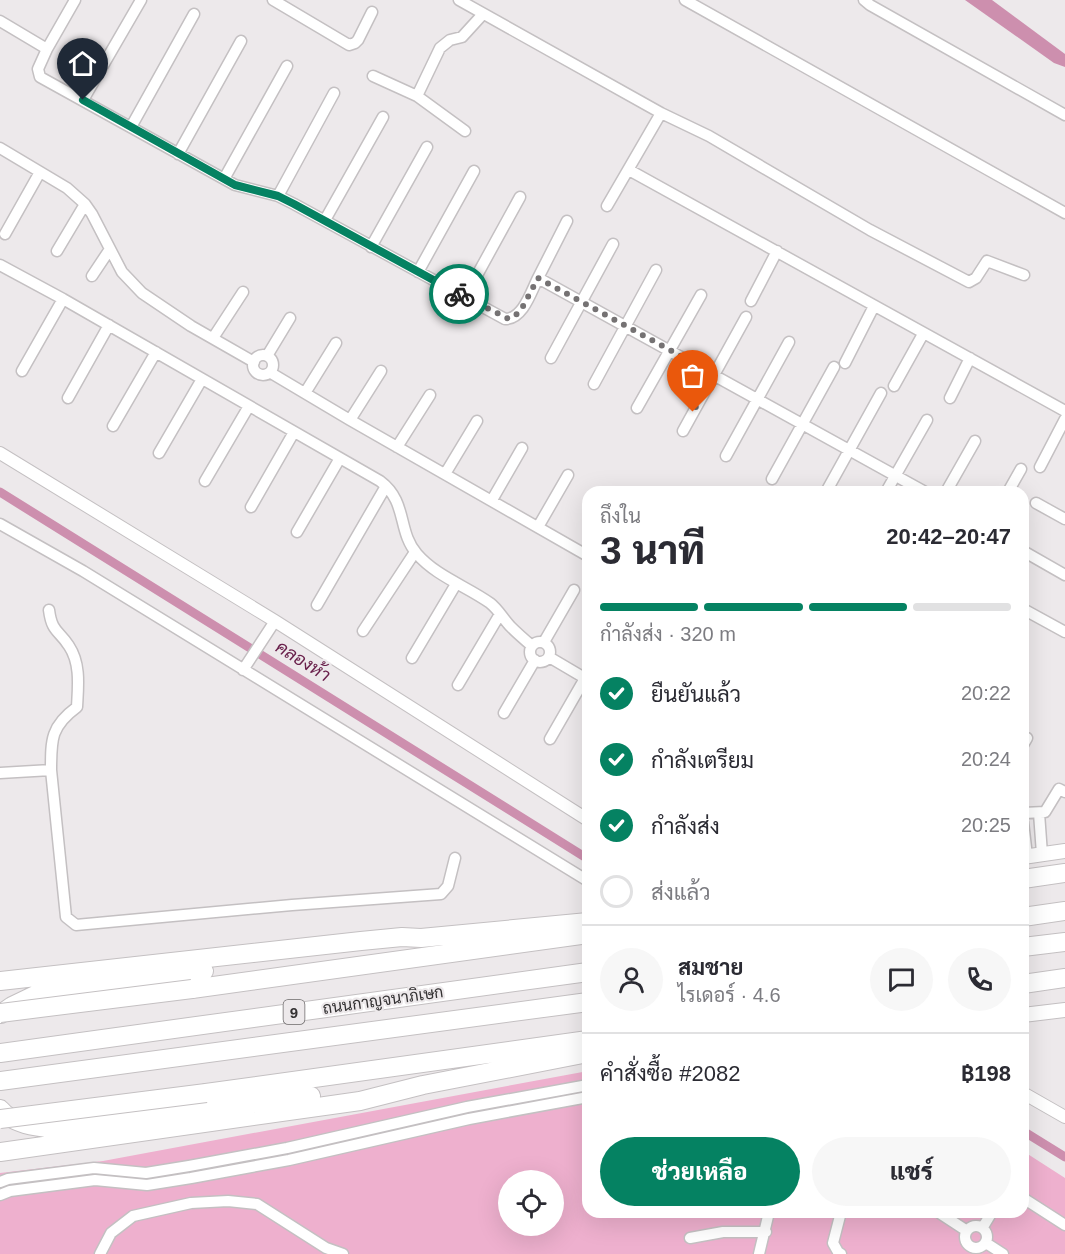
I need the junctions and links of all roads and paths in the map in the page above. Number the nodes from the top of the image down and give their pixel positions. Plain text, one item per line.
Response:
1 (75, 0) edge
2 (141, 0) edge
3 (273, 0) edge
4 (459, 0) edge
5 (685, 0) edge
6 (864, 0) edge
7 (372, 12) dead end
8 (194, 14) dead end
9 (483, 14) junction
10 (0, 21) edge
11 (241, 41) dead end
12 (47, 49) junction
13 (287, 66) dead end
14 (373, 76) dead end
15 (334, 93) dead end
16 (417, 96) junction
17 (83, 100) junction
18 (662, 112) junction
19 (1065, 115) edge
20 (383, 117) dead end
21 (131, 127) junction
22 (465, 131) dead end
23 (427, 147) dead end
24 (0, 148) edge
25 (178, 154) junction
26 (629, 170) junction
27 (474, 171) dead end
28 (40, 172) junction
29 (224, 179) junction
30 (278, 196) junction
31 (520, 197) dead end
32 (85, 204) junction
33 (607, 206) dead end
34 (1065, 213) edge
35 (325, 220) junction
36 (567, 221) dead end
37 (5, 234) dead end
38 (613, 244) dead end
39 (371, 247) junction
40 (110, 249) junction
41 (57, 251) dead end
42 (777, 251) junction
43 (0, 265) edge
44 (656, 270) dead end
45 (418, 272) junction
46 (1024, 275) dead end
47 (92, 276) dead end
48 (538, 278) junction
49 (243, 292) dead end
50 (700, 295) dead end
51 (465, 297) junction
52 (63, 299) junction
53 (751, 301) dead end
54 (582, 302) junction
55 (874, 306) junction
56 (746, 317) dead end
57 (290, 318) dead end
58 (109, 325) junction
59 (626, 326) junction
60 (923, 334) junction
61 (213, 338) junction
62 (336, 342) dead end
63 (789, 342) dead end
64 (670, 350) junction
65 (156, 352) junction
66 (267, 356) junction
67 (550, 358) dead end
68 (970, 358) junction
69 (254, 362) junction
70 (22, 371) dead end
71 (381, 371) dead end
72 (271, 373) junction
73 (714, 374) junction
74 (202, 379) junction
75 (594, 384) dead end
76 (894, 386) dead end
77 (305, 393) junction
78 (881, 393) dead end
79 (430, 395) dead end
80 (68, 398) dead end
81 (758, 398) junction
82 (950, 398) dead end
83 (249, 405) junction
84 (637, 408) dead end
85 (1065, 411) edge
86 (1065, 419) edge
87 (350, 420) junction
88 (927, 420) dead end
89 (477, 421) dead end
90 (802, 423) junction
91 (113, 426) dead end
92 (683, 430) dead end
93 (294, 432) junction
94 (975, 441) dead end
95 (398, 447) junction
96 (522, 448) dead end
97 (850, 450) junction
98 (0, 453) edge
99 (159, 453) dead end
100 (726, 456) dead end
101 (340, 458) junction
102 (1040, 467) dead end
103 (1021, 469) dead end
104 (446, 474) junction
105 (568, 475) dead end
106 (895, 475) junction
107 (772, 479) dead end
108 (205, 481) dead end
109 (386, 486) junction
110 (829, 486) edge
111 (889, 486) edge
112 (914, 486) edge
113 (949, 486) edge
114 (1011, 486) edge
115 (492, 500) junction
116 (1036, 503) dead end
117 (251, 507) dead end
118 (1065, 519) edge
119 (0, 524) edge
120 (538, 527) junction
121 (297, 532) dead end
122 (582, 550) edge
123 (415, 552) junction
124 (1029, 554) edge
125 (1065, 575) edge
126 (456, 584) junction
127 (574, 590) dead end
128 (317, 605) dead end
129 (49, 610) dead end
130 (1029, 612) edge
131 (500, 614) junction
132 (273, 623) junction
133 (363, 632) dead end
134 (1065, 632) edge
135 (544, 642) junction
136 (532, 646) junction
137 (549, 657) junction
138 (412, 658) dead end
139 (535, 660) junction
140 (245, 667) junction
141 (582, 674) edge
142 (458, 685) dead end
143 (582, 685) edge
144 (504, 713) dead end
145 (550, 739) dead end
146 (51, 770) junction
147 (0, 773) edge
148 (1065, 779) edge
149 (1062, 791) edge
150 (1029, 813) edge
151 (1039, 813) junction
152 (582, 816) edge
153 (1065, 851) edge
154 (1042, 854) junction
155 (1029, 856) edge
156 (455, 858) dead end
157 (1065, 873) edge
158 (582, 877) edge
159 (1029, 878) edge
160 (1065, 911) edge
161 (1029, 915) edge
162 (582, 923) edge
163 (582, 934) edge
164 (421, 938) junction
165 (1065, 942) edge
166 (451, 944) junction
167 (1029, 946) edge
168 (582, 973) edge
169 (1065, 978) edge
170 (0, 981) edge
171 (1029, 983) edge
172 (582, 1003) edge
173 (1065, 1010) edge
174 (0, 1014) edge
175 (1029, 1014) edge
176 (582, 1041) edge
177 (0, 1053) edge
178 (582, 1054) edge
179 (0, 1081) edge
180 (423, 1085) junction
181 (582, 1086) edge
182 (1029, 1096) edge
183 (582, 1098) edge
184 (0, 1109) edge
185 (1065, 1117) edge
186 (0, 1119) edge
187 (385, 1126) junction
188 (388, 1138) junction
189 (0, 1152) edge
190 (189, 1166) junction
191 (191, 1178) junction
192 (0, 1182) edge
193 (0, 1195) edge
194 (1029, 1202) edge
195 (768, 1218) edge
196 (839, 1218) edge
197 (948, 1218) edge
198 (988, 1218) edge
199 (1065, 1225) edge
200 (983, 1227) junction
201 (967, 1230) junction
202 (766, 1233) junction
203 (690, 1238) dead end
204 (986, 1243) junction
205 (100, 1254) edge
206 (343, 1254) edge
207 (759, 1254) edge
208 (841, 1254) edge
209 (1002, 1254) edge

1 - 12 street
2 - 17 street
3 - 7 street
4 - 9 street
5 - 34 street
6 - 19 street
8 - 21 street
9 - 16 street
9 - 18 street
10 - 12 street
11 - 25 street
12 - 17 street
13 - 29 street
14 - 16 street
15 - 30 street
16 - 22 street
17 - 21 street
18 - 26 street
18 - 46 street
20 - 35 street
21 - 25 street
23 - 39 street
24 - 28 street
25 - 29 street
26 - 33 street
26 - 42 street
27 - 45 street
28 - 32 street
28 - 37 street
29 - 30 street
30 - 35 street
31 - 51 street
32 - 40 street
32 - 41 street
35 - 39 street
36 - 48 street
38 - 54 street
39 - 45 street
40 - 47 street
40 - 61 street
42 - 53 street
42 - 55 street
43 - 52 street
44 - 59 street
45 - 51 street
48 - 51 street
48 - 54 street
49 - 61 street
50 - 64 street
52 - 58 street
52 - 70 street
54 - 59 street
54 - 67 street
55 - 60 street
55 - 90 street
56 - 73 street
57 - 66 street
58 - 65 street
58 - 80 street
59 - 64 street
59 - 75 street
60 - 68 street
60 - 76 street
61 - 69 street
62 - 77 street
63 - 81 street
64 - 73 street
64 - 84 street
65 - 74 street
65 - 91 street
66 - 69 street
66 - 72 street
68 - 82 street
68 - 85 street
69 - 72 street
71 - 87 street
72 - 77 street
73 - 81 street
73 - 92 street
74 - 83 street
74 - 99 street
77 - 87 street
78 - 97 street
79 - 95 street
81 - 90 street
81 - 100 street
83 - 93 street
83 - 108 street
86 - 102 street
87 - 95 street
88 - 106 street
89 - 104 street
90 - 97 street
90 - 107 street
93 - 101 street
93 - 117 street
94 - 113 street
95 - 104 street
96 - 115 street
97 - 106 street
97 - 110 street
98 - 132 street
101 - 109 street
101 - 121 street
103 - 114 street
104 - 115 street
105 - 120 street
106 - 111 street
106 - 112 street
109 - 123 street
109 - 128 street
115 - 120 street
116 - 118 street
119 - 140 street
120 - 122 street
123 - 126 street
123 - 133 street
124 - 125 street
126 - 131 street
126 - 138 street
127 - 135 street
129 - 146 street
130 - 134 street
131 - 136 street
131 - 142 street
132 - 140 street
132 - 152 street
135 - 136 street
135 - 137 street
136 - 139 street
137 - 139 street
137 - 141 street
139 - 144 street
140 - 158 street
143 - 145 street
146 - 147 street
146 - 156 street
148 - 149 street
149 - 151 street
150 - 151 street
151 - 154 street
153 - 154 main road
154 - 155 main road
157 - 159 highway
160 - 161 highway
162 - 166 highway
163 - 166 highway
164 - 166 highway
164 - 170 highway
164 - 174 highway
165 - 167 highway
166 - 174 highway, bridge
168 - 177 highway, ถนนกาญจนาภิเษก / 9
169 - 171 highway
172 - 179 highway, ถนนกาญจนาภิเษก / 9
173 - 175 main road
176 - 186 highway, bridge
178 - 180 highway
180 - 184 highway
180 - 189 highway
181 - 187 street
182 - 185 street
183 - 188 street
187 - 188 street
187 - 190 street
188 - 191 street
190 - 191 street
190 - 192 street
191 - 193 street
194 - 199 street
195 - 202 street
196 - 208 street
197 - 201 street
198 - 200 street
200 - 201 street
200 - 204 street
201 - 204 street
202 - 203 street
202 - 207 street
204 - 209 street
205 - 206 street

